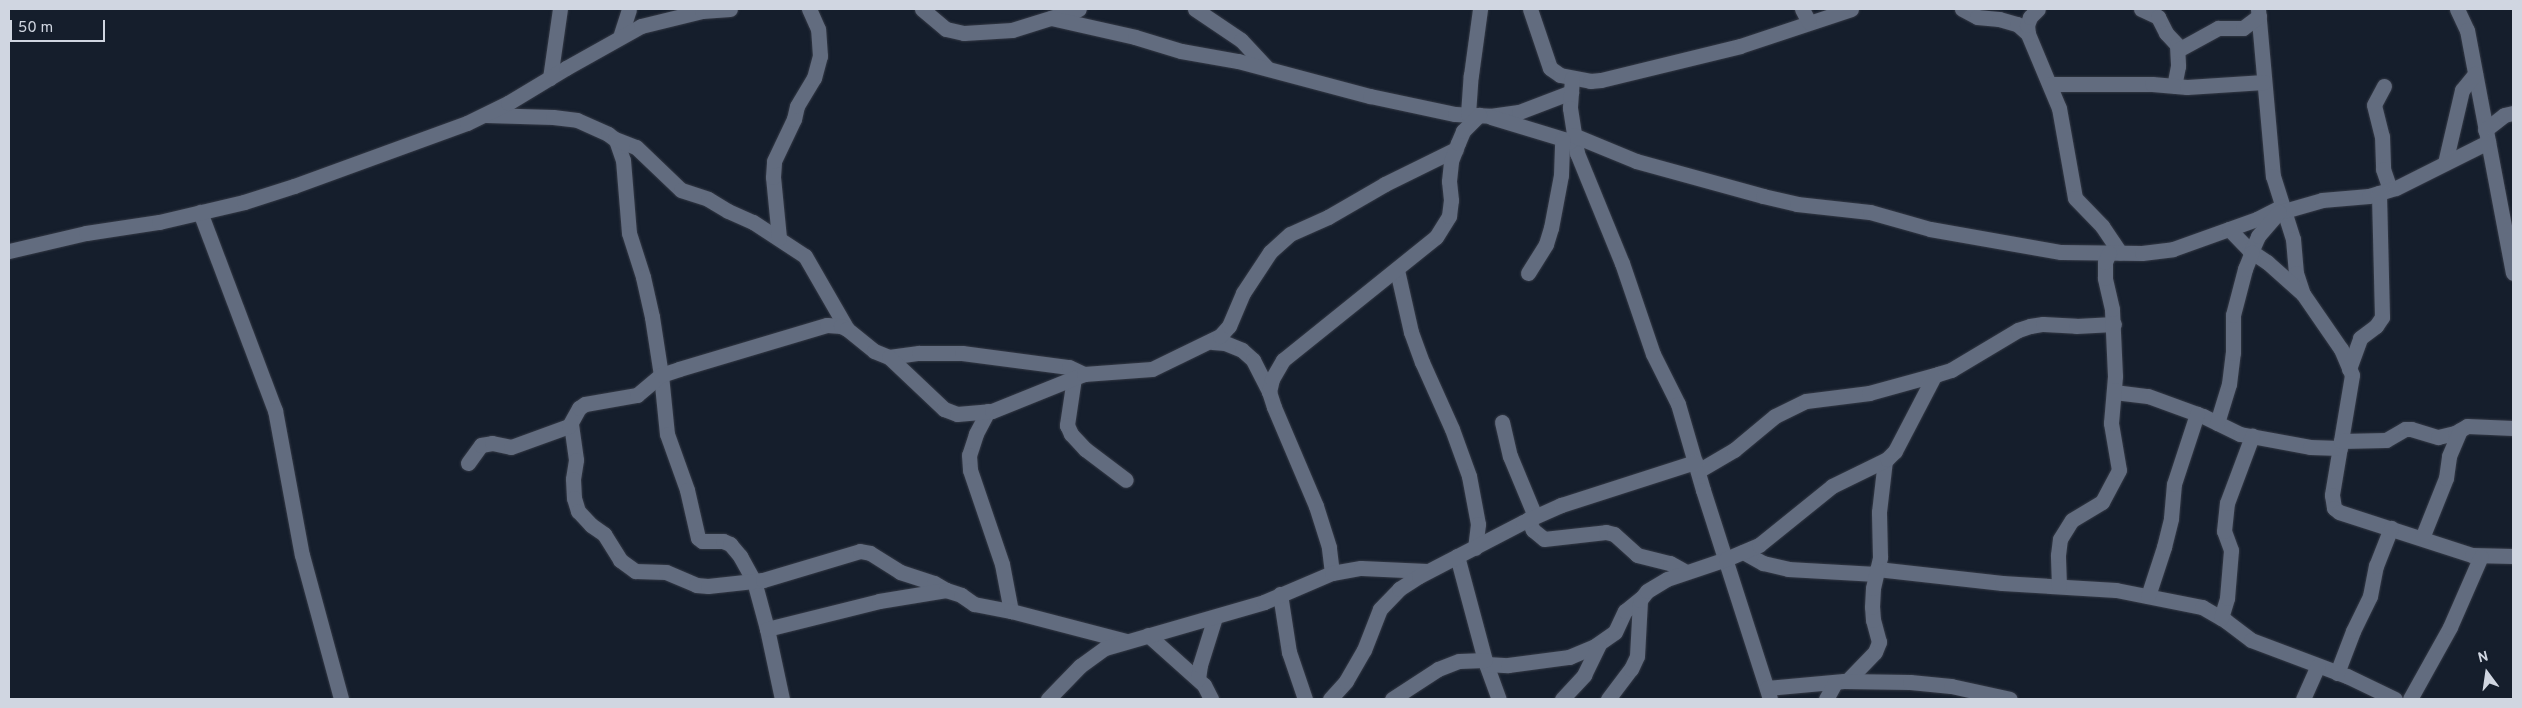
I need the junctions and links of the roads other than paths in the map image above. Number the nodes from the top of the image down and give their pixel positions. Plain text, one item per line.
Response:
1 (560, 9) edge
2 (629, 9) edge
3 (730, 9) edge
4 (809, 9) edge
5 (922, 9) edge
6 (1078, 9) edge
7 (1195, 9) edge
8 (1480, 9) edge
9 (1530, 9) edge
10 (1802, 9) edge
11 (1851, 9) edge
12 (1962, 9) edge
13 (2038, 9) edge
14 (2140, 9) edge
15 (2457, 9) edge
16 (1836, 11) edge
17 (2259, 12) edge
18 (1051, 18) junction
19 (1809, 22) junction
20 (2028, 34) junction
21 (620, 37) junction
22 (2178, 50) junction
23 (1269, 70) junction
24 (2475, 74) junction
25 (550, 78) junction
26 (2264, 82) junction
27 (2050, 84) junction
28 (1572, 85) junction
29 (2174, 86) junction
30 (2384, 86) dead end
31 (2513, 113) edge
32 (484, 115) junction
33 (1478, 115) junction
34 (2486, 136) junction
35 (1570, 138) junction
36 (614, 139) junction
37 (1456, 148) junction
38 (2445, 163) junction
39 (2385, 191) junction
40 (2283, 209) junction
41 (200, 212) junction
42 (2229, 229) junction
43 (780, 238) junction
44 (9, 251) edge
45 (2252, 252) junction
46 (2114, 253) junction
47 (1397, 270) junction
48 (1528, 273) dead end
49 (2513, 273) edge
50 (2303, 294) junction
51 (2114, 324) junction
52 (848, 329) junction
53 (1212, 342) junction
54 (657, 354) junction
55 (889, 357) junction
56 (679, 369) junction
57 (2349, 369) junction
58 (661, 376) junction
59 (1079, 376) junction
60 (1934, 376) junction
61 (1270, 392) junction
62 (2114, 392) junction
63 (988, 411) junction
64 (2196, 414) junction
65 (1502, 422) dead end
66 (2216, 423) junction
67 (571, 424) junction
68 (2513, 428) edge
69 (2460, 430) junction
70 (2252, 436) junction
71 (2341, 445) junction
72 (1885, 460) junction
73 (468, 463) dead end
74 (1696, 466) junction
75 (1126, 480) dead end
76 (1532, 518) junction
77 (2391, 528) junction
78 (2422, 538) junction
79 (1475, 548) junction
80 (1744, 552) junction
81 (1457, 556) junction
82 (2481, 556) junction
83 (2513, 556) edge
84 (1726, 559) junction
85 (1427, 571) junction
86 (1686, 572) junction
87 (1877, 572) junction
88 (1332, 573) junction
89 (754, 581) junction
90 (2059, 586) junction
91 (946, 590) junction
92 (1280, 594) junction
93 (2148, 596) junction
94 (1641, 598) junction
95 (1011, 611) junction
96 (1215, 617) junction
97 (2221, 618) junction
98 (768, 629) junction
99 (1148, 635) junction
100 (1126, 641) junction
101 (1600, 644) junction
102 (1869, 658) junction
103 (1486, 662) junction
104 (2318, 666) junction
105 (2337, 673) junction
106 (1198, 679) junction
107 (1841, 682) junction
108 (1886, 682) junction
109 (2365, 693) edge
110 (1768, 694) edge
111 (341, 699) edge
112 (782, 699) edge
113 (1048, 699) edge
114 (1211, 699) edge
115 (1305, 699) edge
116 (1330, 699) edge
117 (1392, 699) edge
118 (1499, 699) edge
119 (1562, 699) edge
120 (1608, 699) edge
121 (1826, 699) edge
122 (2006, 699) edge
123 (2303, 699) edge
124 (2395, 699) edge
125 (2410, 699) edge

1 - 25 street
2 - 21 street
3 - 21 street
4 - 43 street
5 - 18 street
6 - 18 street
7 - 23 street
8 - 33 street
9 - 28 street
10 - 19 street
11 - 16 street
12 - 20 street
13 - 20 street
14 - 22 street
15 - 24 street
16 - 19 street
17 - 22 street
17 - 26 street
18 - 23 street
19 - 28 street
20 - 27 street
21 - 25 street
22 - 29 street
23 - 33 street
24 - 34 street
24 - 38 street
25 - 32 street
26 - 29 street
26 - 40 street
27 - 29 street
27 - 46 street
28 - 33 street
28 - 35 street
30 - 39 street
31 - 34 street
32 - 36 street
32 - 41 street
33 - 35 street
33 - 37 street
34 - 38 street
34 - 49 street
35 - 46 street
35 - 48 street
35 - 74 street
36 - 43 street
36 - 54 street
37 - 47 street
37 - 53 street
38 - 39 street
39 - 40 street
39 - 57 street
40 - 42 street
40 - 45 street
40 - 50 street
41 - 44 street
41 - 111 street
42 - 45 street
42 - 46 street
43 - 52 street
45 - 50 street
45 - 66 street
46 - 51 street
47 - 61 street
47 - 79 street
50 - 57 street
51 - 60 street
51 - 62 street
52 - 55 street
52 - 56 street
53 - 59 street
53 - 61 street
54 - 56 street
54 - 58 street
55 - 59 street
55 - 63 street
56 - 58 street
57 - 71 street
58 - 67 street
58 - 89 street
59 - 63 street
59 - 75 street
60 - 72 street
60 - 74 street
61 - 88 street
62 - 64 street
62 - 90 street
63 - 95 street
64 - 66 street
64 - 93 street
65 - 76 street
66 - 70 street
67 - 73 street
67 - 89 street
68 - 69 street
69 - 71 street
69 - 78 street
70 - 71 street
70 - 97 street
71 - 77 street
72 - 80 street
72 - 87 street
74 - 76 street
74 - 84 street
76 - 79 street
76 - 86 street
77 - 78 street
77 - 105 street
78 - 82 street
79 - 81 street
80 - 84 street
80 - 87 street
81 - 85 street
81 - 103 street
82 - 83 street
82 - 125 street
84 - 86 street
84 - 110 street
85 - 88 street
85 - 116 street
86 - 94 street
87 - 90 street
87 - 102 street
88 - 92 street
89 - 91 street
89 - 98 street
90 - 93 street
91 - 95 street
91 - 98 street
92 - 96 street
92 - 115 street
93 - 97 street
94 - 101 street
94 - 120 street
95 - 100 street
96 - 99 street
96 - 106 street
97 - 104 street
98 - 112 street
99 - 100 street
99 - 106 street
100 - 113 street
101 - 103 street
101 - 119 street
102 - 107 street
102 - 108 street
103 - 117 street
103 - 118 street
104 - 105 street
104 - 123 street
105 - 109 street
106 - 114 street
107 - 108 street
107 - 110 street
107 - 121 street
108 - 122 street
109 - 124 street

